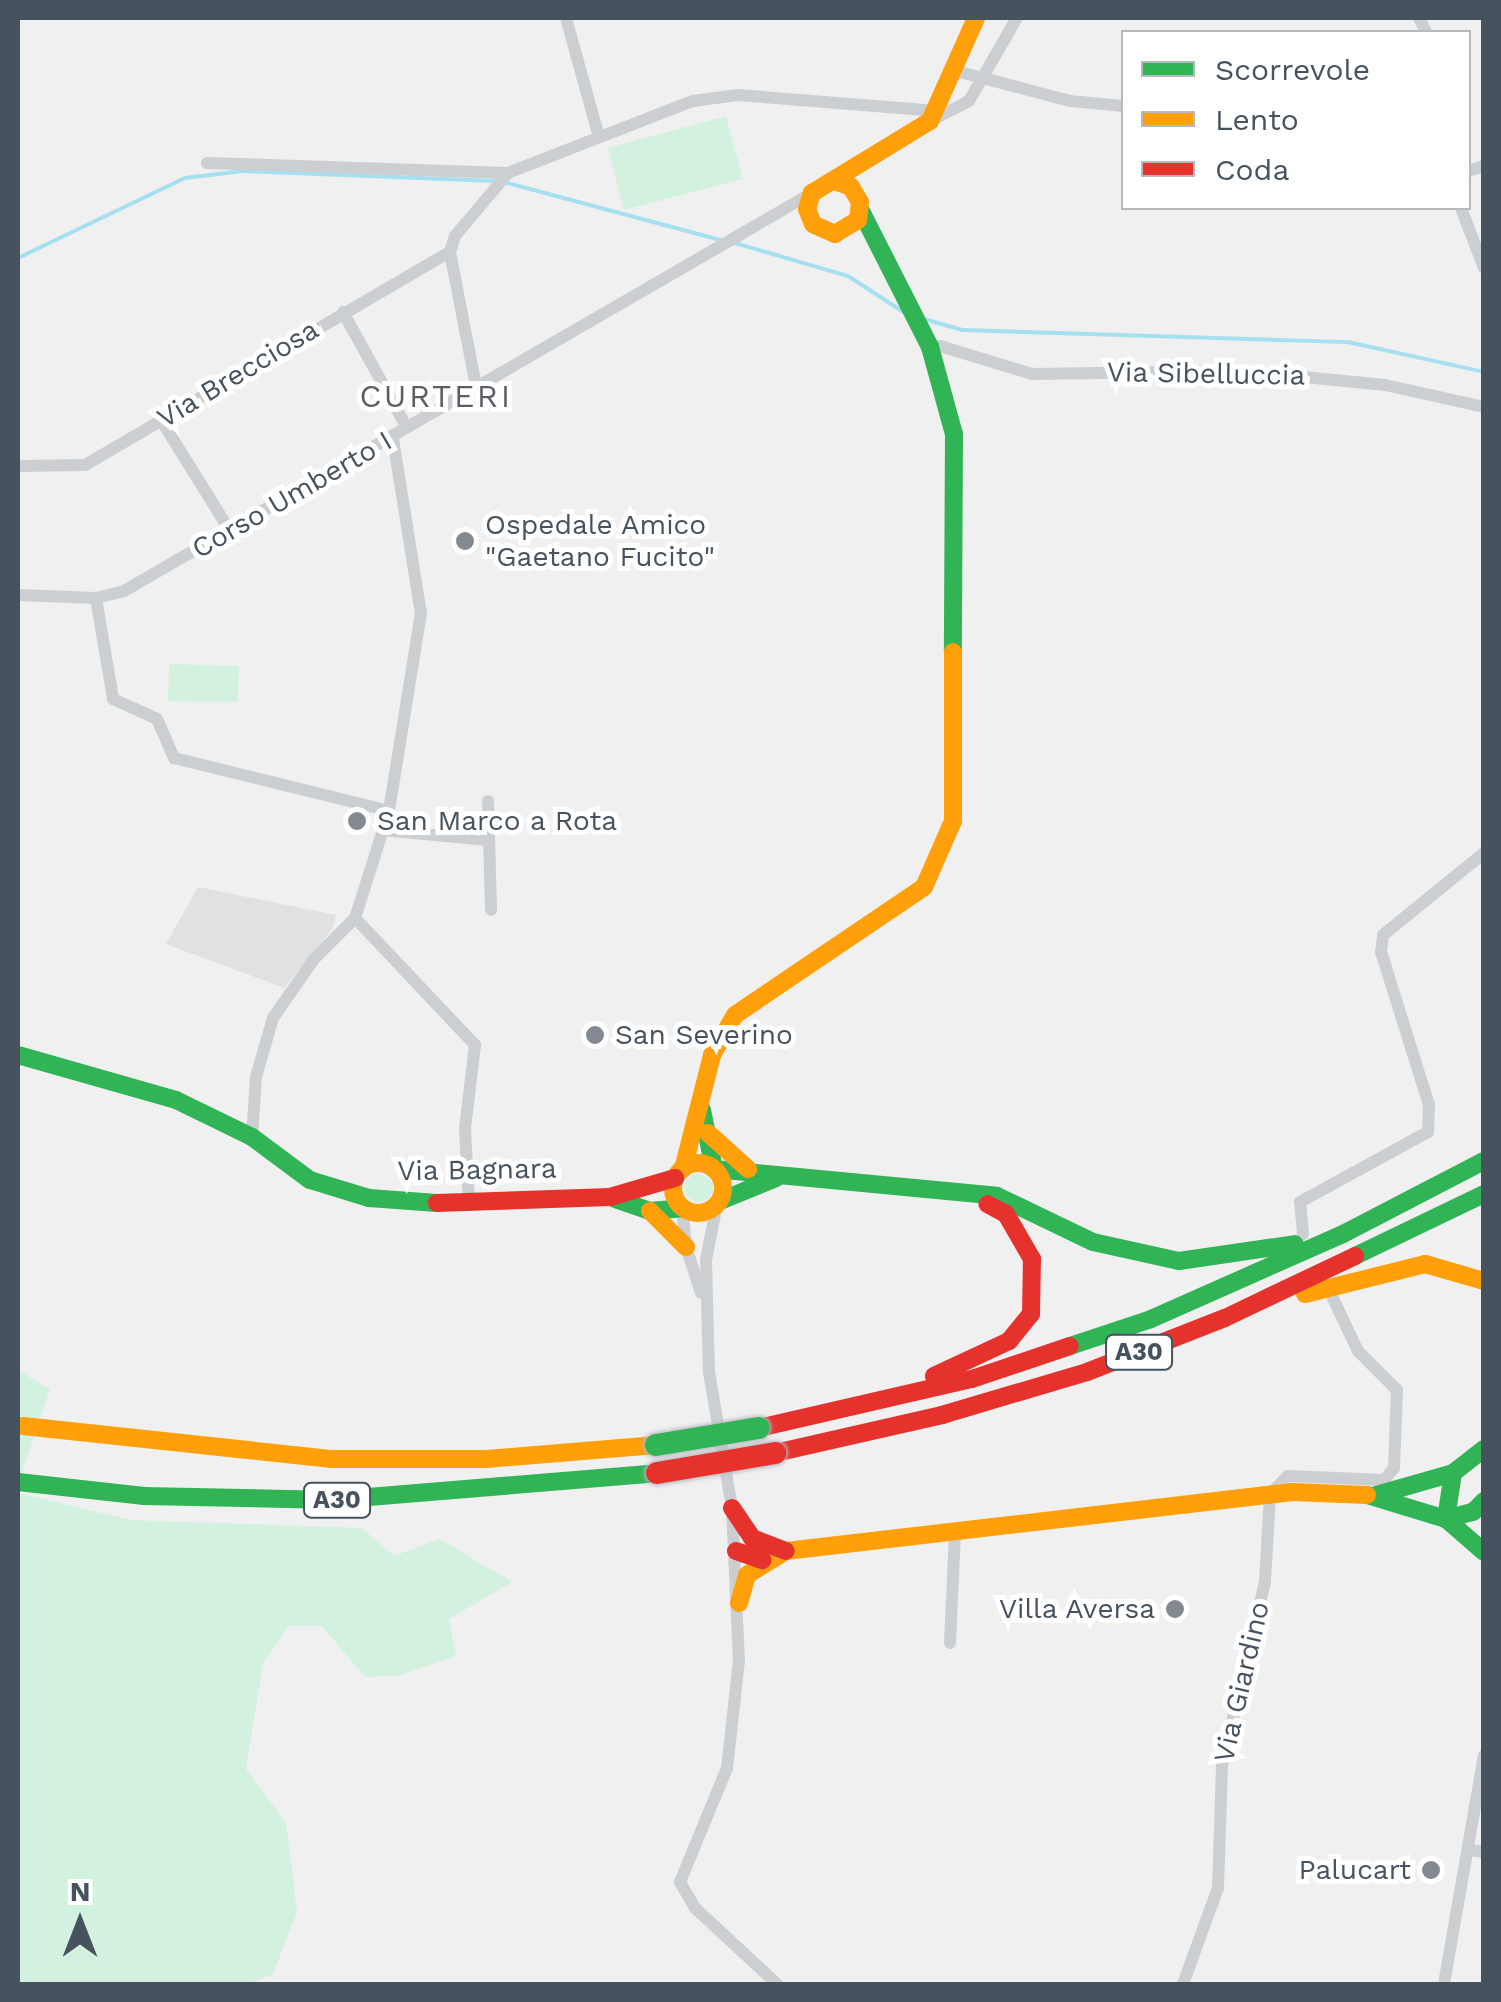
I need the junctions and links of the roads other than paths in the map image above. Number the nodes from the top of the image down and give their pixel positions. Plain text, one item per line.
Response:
1 (566, 18) edge
2 (976, 18) edge
3 (1017, 18) edge
4 (956, 72) junction
5 (983, 83) junction
6 (1121, 106) edge
7 (934, 116) junction
8 (599, 136) junction
9 (867, 162) junction
10 (207, 163) dead end
11 (505, 175) junction
12 (834, 181) junction
13 (812, 193) junction
14 (859, 203) junction
15 (783, 210) junction
16 (1462, 210) edge
17 (809, 217) junction
18 (844, 232) junction
19 (874, 248) junction
20 (450, 252) junction
21 (1484, 268) edge
22 (343, 312) junction
23 (930, 348) junction
24 (476, 386) junction
25 (1484, 407) edge
26 (161, 420) junction
27 (406, 428) junction
28 (393, 439) junction
29 (18, 466) edge
30 (230, 531) junction
31 (18, 596) edge
32 (96, 598) junction
33 (488, 801) dead end
34 (388, 811) junction
35 (382, 830) junction
36 (485, 840) junction
37 (1484, 853) edge
38 (491, 910) dead end
39 (355, 918) junction
40 (18, 1055) edge
41 (700, 1104) junction
42 (705, 1129) junction
43 (252, 1137) junction
44 (1484, 1162) edge
45 (714, 1168) junction
46 (748, 1169) junction
47 (679, 1174) junction
48 (781, 1176) junction
49 (962, 1191) junction
50 (1484, 1194) edge
51 (610, 1198) junction
52 (469, 1203) junction
53 (718, 1203) junction
54 (682, 1208) junction
55 (650, 1211) junction
56 (1302, 1234) dead end
57 (1342, 1234) junction
58 (686, 1246) junction
59 (1484, 1282) edge
60 (1330, 1292) dead end
61 (706, 1310) junction
62 (1225, 1318) junction
63 (860, 1405) junction
64 (23, 1426) dead end
65 (1484, 1449) edge
66 (1453, 1473) junction
67 (18, 1482) edge
68 (1270, 1494) junction
69 (1372, 1496) junction
70 (1484, 1501) edge
71 (732, 1508) joint
72 (1446, 1519) junction
73 (955, 1532) junction
74 (750, 1550) junction
75 (1484, 1552) edge
76 (739, 1602) joint
77 (950, 1643) dead end
78 (1484, 1755) edge
79 (1468, 1850) junction
80 (1484, 1852) edge
81 (777, 1984) edge
82 (1183, 1984) edge
83 (1444, 1984) edge

1 - 8 street
2 - 4 main road
3 - 5 street
4 - 5 street
4 - 7 main road
5 - 6 street
5 - 7 street
7 - 8 street
7 - 9 main road
8 - 11 street
9 - 12 main road
9 - 14 main road
10 - 11 street
11 - 20 street
12 - 13 main road
12 - 14 main road
13 - 15 street, Corso Umberto I
13 - 17 main road
14 - 18 main road
14 - 19 main road
15 - 17 street
15 - 24 street, Corso Umberto I
16 - 21 street
17 - 18 main road
18 - 19 main road
19 - 23 main road
20 - 22 street, Via Brecciosa
20 - 24 street
22 - 26 street, Via Brecciosa
22 - 27 street
23 - 25 street, Via Sibelluccia
23 - 41 main road
24 - 27 street, Corso Umberto I
26 - 29 street, Via Brecciosa
26 - 30 street
27 - 28 street, Corso Umberto I
28 - 30 street, Corso Umberto I
28 - 34 street
30 - 32 street, Corso Umberto I
31 - 32 street, Corso Umberto I
32 - 34 street
33 - 36 street
34 - 35 street
35 - 36 street
35 - 39 street
36 - 38 street
37 - 56 street
39 - 43 street
39 - 52 street
40 - 43 main road, Via Bagnara
41 - 42 main road
41 - 47 main road
42 - 45 main road
42 - 46 main road
43 - 52 main road, Via Bagnara
44 - 57 main road, A30
45 - 46 main road
45 - 47 main road
45 - 53 main road
46 - 48 main road
47 - 51 main road, Via Bagnara
47 - 54 main road
48 - 49 main road
48 - 53 main road
49 - 57 main road
49 - 63 main road
50 - 62 main road, A30
51 - 52 main road, Via Bagnara
51 - 55 main road, Via Bagnara
53 - 54 main road
53 - 61 street
54 - 55 main road, Via Bagnara
54 - 58 street
55 - 58 main road
57 - 63 main road, A30
58 - 61 street
59 - 62 main road
60 - 68 street
61 - 71 street
62 - 67 main road, A30, bridge
63 - 64 main road, A30, bridge
65 - 66 main road
66 - 69 main road
66 - 72 main road
68 - 69 main road
68 - 73 main road
68 - 82 street, Via Giardino
69 - 72 main road
70 - 72 main road
71 - 74 main road
72 - 75 main road
73 - 74 main road
73 - 77 street
74 - 76 main road
76 - 81 street
78 - 79 street
79 - 80 street
79 - 83 street

